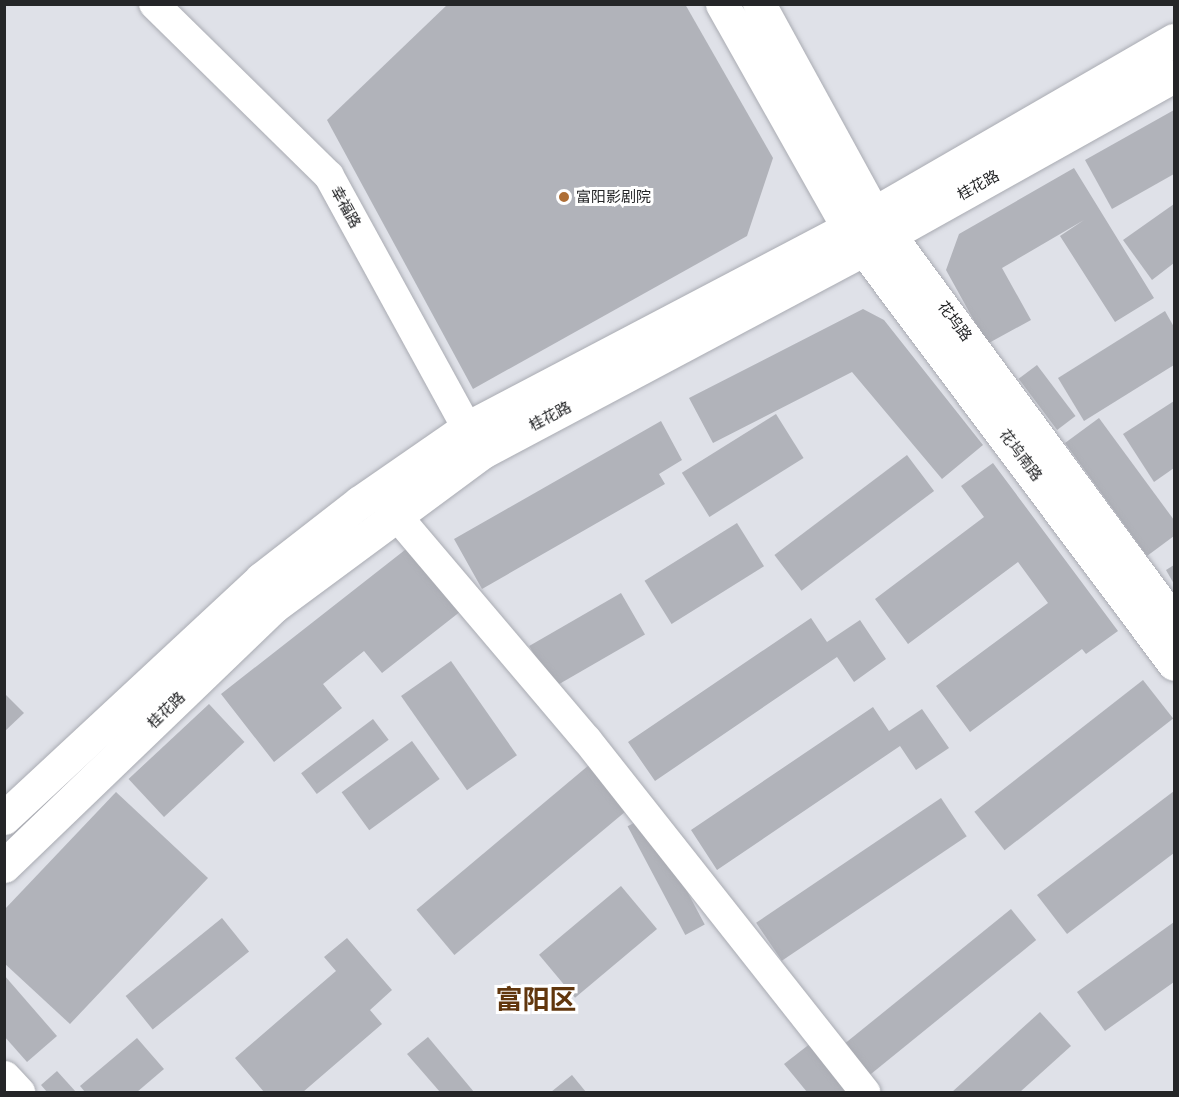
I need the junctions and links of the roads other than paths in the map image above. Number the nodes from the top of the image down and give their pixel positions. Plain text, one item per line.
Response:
1 (154, 4) edge
2 (722, 4) edge
3 (759, 4) edge
4 (1174, 40) edge
5 (1174, 76) edge
6 (869, 231) junction
7 (474, 441) junction
8 (396, 515) junction
9 (1174, 622) edge
10 (1174, 664) edge
11 (4, 819) edge
12 (4, 866) edge
13 (4, 1077) edge
14 (18, 1092) edge
15 (866, 1092) edge

1 - 7 street, 幸福路
2 - 6 main road, 花坞路
3 - 6 main road, 花坞路
4 - 6 main road
5 - 6 main road, 桂花路
6 - 7 main road, 桂花路
6 - 9 main road, 花坞路
6 - 10 main road, 花坞南路
7 - 8 main road, 桂花路
7 - 11 main road
8 - 12 main road, 桂花路
8 - 15 street
13 - 14 main road

